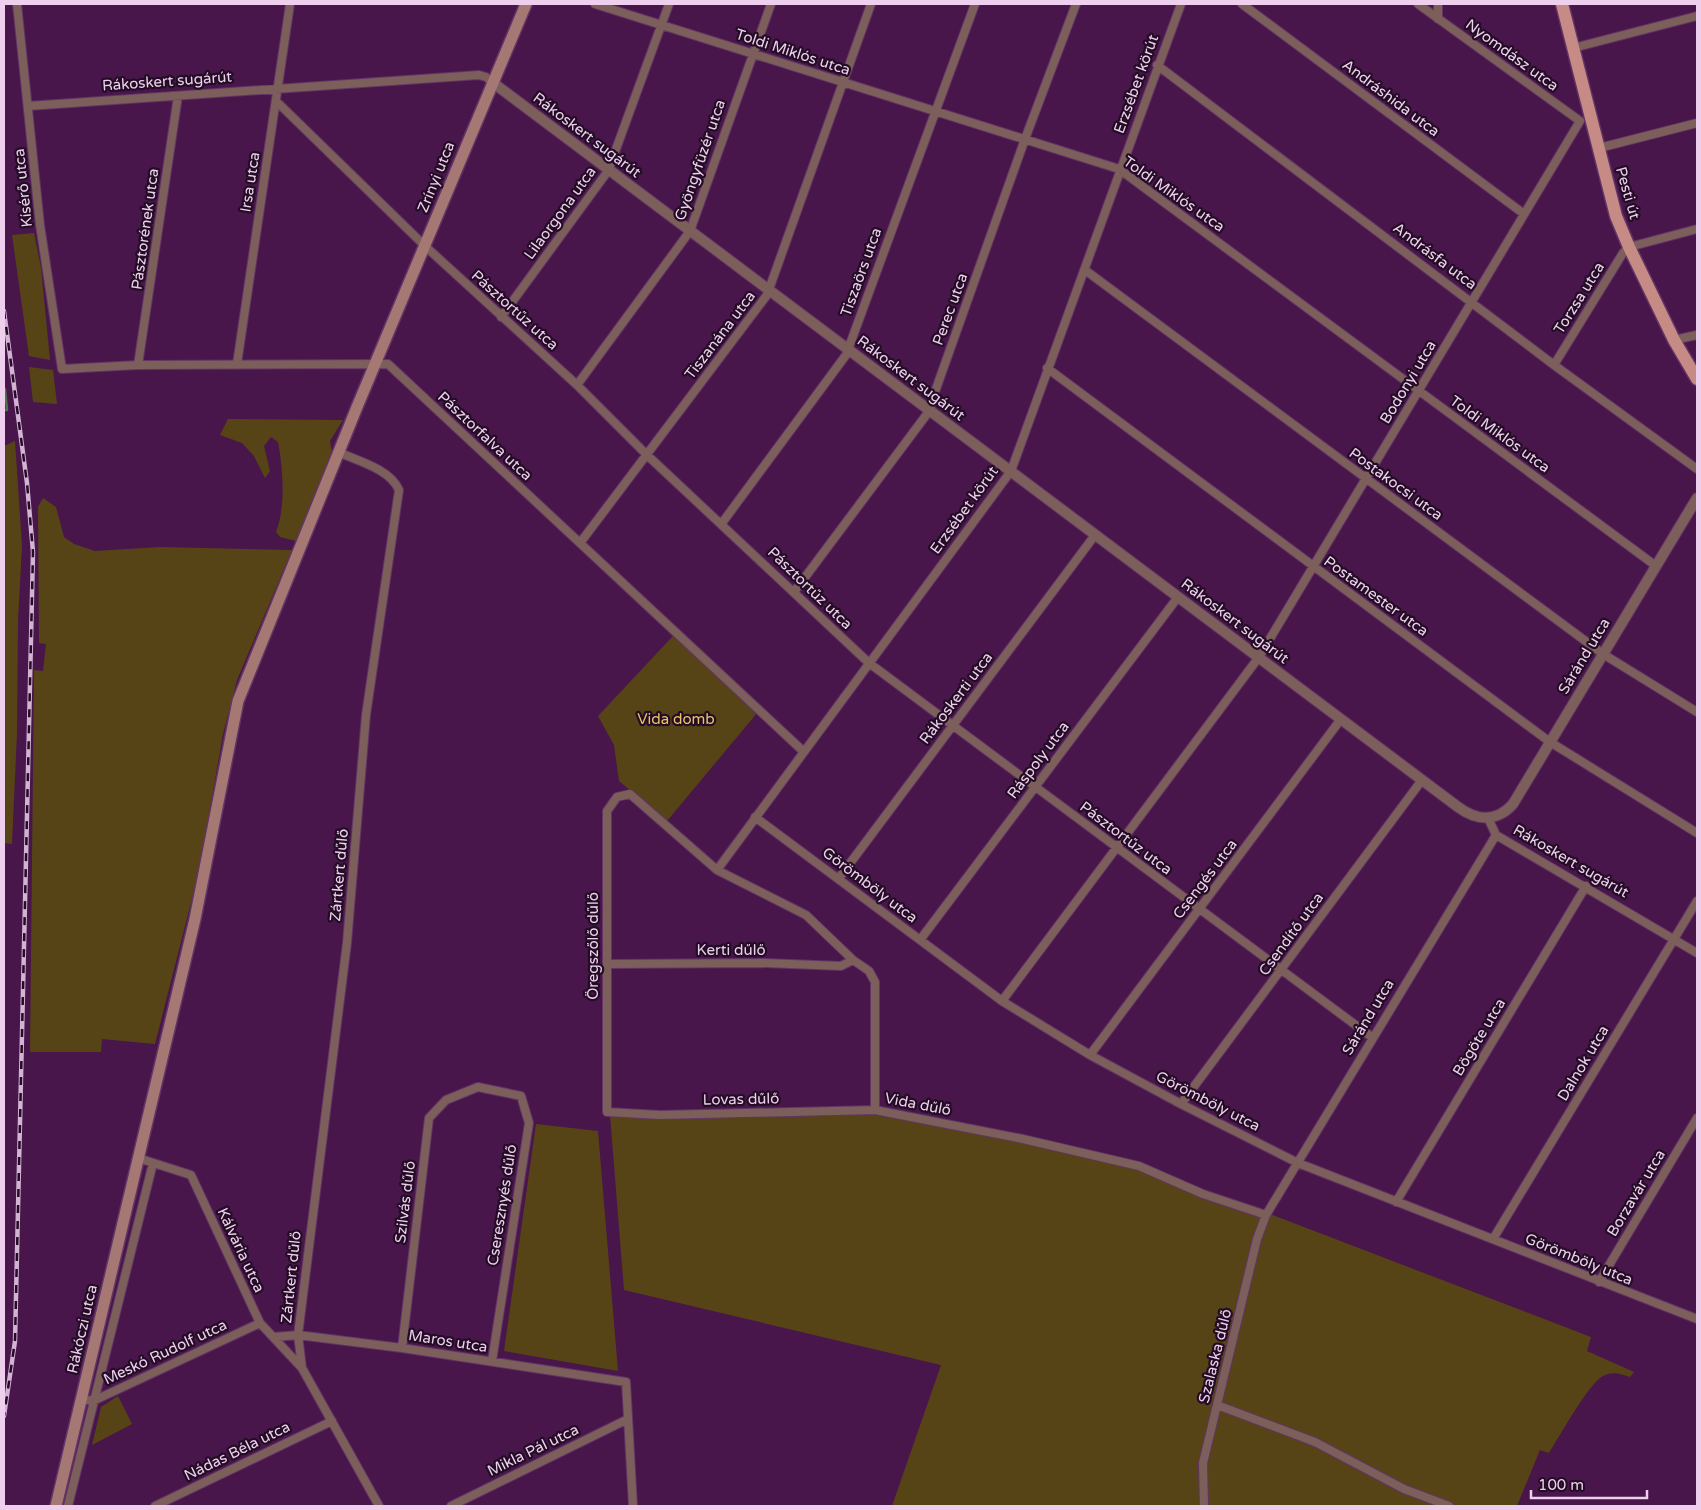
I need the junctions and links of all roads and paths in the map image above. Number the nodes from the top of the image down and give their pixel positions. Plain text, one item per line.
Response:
1 (17, 4) edge
2 (290, 4) edge
3 (526, 4) edge
4 (595, 4) edge
5 (669, 4) edge
6 (770, 4) edge
7 (871, 4) edge
8 (975, 4) edge
9 (1076, 4) edge
10 (1181, 4) edge
11 (1242, 4) edge
12 (1418, 4) edge
13 (1438, 4) edge
14 (1562, 4) edge
15 (1697, 16) edge
16 (1438, 19) junction
17 (661, 25) junction
18 (1573, 48) junction
19 (752, 53) junction
20 (1157, 65) junction
21 (492, 82) junction
22 (842, 82) junction
23 (279, 89) junction
24 (178, 96) junction
25 (276, 101) junction
26 (28, 106) junction
27 (935, 110) junction
28 (1585, 119) junction
29 (1697, 122) edge
30 (1025, 139) junction
31 (1599, 148) junction
32 (1119, 169) junction
33 (608, 171) junction
34 (1524, 214) junction
35 (1697, 229) edge
36 (690, 231) junction
37 (425, 246) junction
38 (1629, 247) junction
39 (1085, 270) junction
40 (769, 290) junction
41 (1472, 302) junction
42 (501, 317) junction
43 (1697, 335) edge
44 (1674, 340) junction
45 (848, 349) junction
46 (376, 363) junction
47 (237, 364) junction
48 (138, 365) junction
49 (1554, 365) junction
50 (1046, 368) junction
51 (62, 369) joint
52 (1697, 378) edge
53 (576, 385) junction
54 (1419, 391) junction
55 (930, 410) junction
56 (338, 452) junction
57 (647, 455) junction
58 (1697, 469) edge
59 (1011, 471) junction
60 (1366, 479) junction
61 (1697, 498) edge
62 (722, 523) junction
63 (1095, 535) junction
64 (580, 544) junction
65 (1656, 566) junction
66 (1312, 567) junction
67 (794, 592) junction
68 (1178, 597) junction
69 (1603, 654) junction
70 (1259, 658) junction
71 (869, 663) junction
72 (1697, 700) edge
73 (1695, 710) edge
74 (1341, 719) junction
75 (953, 726) junction
76 (1550, 742) junction
77 (803, 751) junction
78 (1422, 780) junction
79 (1035, 787) junction
80 (630, 794) joint
81 (755, 817) junction
82 (1488, 818) junction
83 (1697, 833) edge
84 (1496, 835) junction
85 (1116, 848) junction
86 (717, 870) junction
87 (839, 878) junction
88 (1586, 886) junction
89 (1697, 901) edge
90 (1199, 910) junction
91 (1674, 939) junction
92 (920, 940) junction
93 (1697, 953) edge
94 (853, 960) junction
95 (607, 964) junction
96 (1283, 970) junction
97 (1002, 1001) junction
98 (1373, 1038) junction
99 (1090, 1054) junction
100 (478, 1087) joint
101 (1181, 1104) junction
102 (875, 1110) junction
103 (607, 1112) joint
104 (1697, 1118) edge
105 (138, 1158) junction
106 (153, 1163) junction
107 (1298, 1163) junction
108 (1396, 1202) junction
109 (1266, 1214) junction
110 (1492, 1239) junction
111 (1599, 1282) junction
112 (1697, 1319) edge
113 (260, 1322) junction
114 (298, 1335) junction
115 (274, 1337) junction
116 (402, 1348) junction
117 (492, 1361) junction
118 (302, 1368) junction
119 (81, 1399) junction
120 (93, 1401) junction
121 (1217, 1405) junction
122 (628, 1419) junction
123 (332, 1421) junction
124 (56, 1506) edge
125 (68, 1506) edge
126 (155, 1506) edge
127 (379, 1506) edge
128 (451, 1506) edge
129 (633, 1506) edge
130 (1204, 1506) edge
131 (1449, 1506) edge

1 - 26 street, Kísérő utca
2 - 23 street, Irsa utca
3 - 21 main road, Zrínyi utca
4 - 17 street, Toldi Miklós utca
5 - 17 street, Lilaorgona utca
6 - 19 street, Gyöngyfüzér utca
7 - 22 street, Tiszanána utca
8 - 27 street, Tiszaörs utca
9 - 30 street, Perec utca
10 - 20 street, Erzsébet körút
11 - 34 street, Andráshida utca
12 - 16 street, Nyomdász utca
13 - 16 street
14 - 18 main road, Pesti út
15 - 18 street
16 - 28 street, Nyomdász utca
17 - 19 street, Toldi Miklós utca
17 - 33 street, Lilaorgona utca
18 - 28 main road, Pesti út
19 - 22 street, Toldi Miklós utca
19 - 36 street, Gyöngyfüzér utca
20 - 32 street, Erzsébet körút
20 - 41 street, Andrásfa utca
21 - 23 street, Rákoskert sugárút
21 - 33 street, Rákoskert sugárút
21 - 37 main road, Zrínyi utca
22 - 27 street, Toldi Miklós utca
22 - 40 street, Tiszanána utca
23 - 24 street, Rákoskert sugárút
23 - 25 street, Irsa utca
24 - 26 street, Rákoskert sugárút
24 - 48 street, Pásztorének utca
25 - 37 street, Pásztortűz utca
25 - 47 street, Irsa utca
26 - 51 street, Kísérő utca
27 - 30 street, Toldi Miklós utca
27 - 45 street, Tiszaörs utca
28 - 31 main road, Pesti út
28 - 34 street, Bodonyi utca
29 - 31 street
30 - 32 street, Toldi Miklós utca
30 - 55 street, Perec utca
31 - 38 main road, Pesti út
32 - 39 street, Erzsébet körút
32 - 54 street, Toldi Miklós utca
33 - 36 street, Rákoskert sugárút
33 - 42 street, Lilaorgona utca
34 - 41 street, Bodonyi utca
35 - 38 street
36 - 40 street, Rákoskert sugárút
36 - 53 street, Gyöngyfüzér utca
37 - 42 street, Pásztortűz utca
37 - 46 main road, Zrínyi utca
38 - 44 main road, Pesti út
38 - 49 street, Torzsa utca
39 - 50 street, Erzsébet körút
39 - 60 street, Postakocsi utca
40 - 45 street, Rákoskert sugárút
40 - 57 street, Tiszanána utca
41 - 49 street, Andrásfa utca
41 - 54 street, Bodonyi utca
42 - 53 street, Pásztortűz utca
43 - 44 street
44 - 52 main road, Pesti út
45 - 55 street, Rákoskert sugárút
45 - 62 street, Tiszaörs utca
46 - 47 street, Pásztorfalva utca
46 - 56 main road, Zrínyi utca
46 - 64 street, Pásztorfalva utca
47 - 48 street, Pásztorfalva utca
48 - 51 street, Pásztorfalva utca
49 - 58 street, Andrásfa utca
50 - 59 street, Erzsébet körút
50 - 66 street, Postamester utca
53 - 57 street, Pásztortűz utca
54 - 60 street, Bodonyi utca
54 - 65 street, Toldi Miklós utca
55 - 59 street, Rákoskert sugárút
55 - 67 street, Perec utca
56 - 105 main road, Rákóczi utca
56 - 114 street, Zártkert dűlő
57 - 62 street, Pásztortűz utca
57 - 64 street, Tiszanána utca
59 - 63 street, Rákoskert sugárút
59 - 71 street, Erzsébet körút
60 - 66 street, Bodonyi utca
60 - 69 street, Postakocsi utca
61 - 65 street, Sáránd utca
62 - 67 street, Pásztortűz utca
63 - 68 street, Rákoskert sugárút
63 - 75 street, Rákoskerti utca
64 - 77 street, Pásztorfalva utca
65 - 69 street, Sáránd utca
66 - 70 street, Bodonyi utca
66 - 76 street, Postamester utca
67 - 71 street, Pásztortűz utca
68 - 70 street, Rákoskert sugárút
68 - 79 street, Ráspoly utca
69 - 73 street, Postakocsi utca
69 - 76 street, Sáránd utca
70 - 74 street, Rákoskert sugárút
70 - 85 street, Bodonyi utca
71 - 75 street, Pásztortűz utca
71 - 77 street, Erzsébet körút
72 - 73 street
74 - 78 street, Rákoskert sugárút
74 - 90 street, Csengés utca
75 - 79 street, Pásztortűz utca
75 - 87 street, Rákoskerti utca
76 - 82 street, Sáránd utca
76 - 83 street, Postamester utca
77 - 81 street, Erzsébet körút
78 - 82 street, Rákoskert sugárút
78 - 96 street, Csendítő utca
79 - 85 street, Pásztortűz utca
79 - 92 street, Ráspoly utca
80 - 86 street, Vida dűlő
80 - 95 street, Öregszőlő dűlő
81 - 86 street, Erzsébet körút
81 - 87 street, Görömböly utca
82 - 84 street, Rákoskert sugárút
84 - 88 street, Rákoskert sugárút
84 - 98 street, Sáránd utca
85 - 90 street, Pásztortűz utca
85 - 97 street, Bodonyi utca
86 - 94 street, Vida dűlő
87 - 92 street, Görömböly utca
88 - 91 street, Rákoskert sugárút
88 - 108 street, Bögöte utca
89 - 91 street, Dalnok utca
90 - 96 street, Pásztortűz utca
90 - 99 street, Csengés utca
91 - 93 street, Rákoskert sugárút
91 - 110 street, Dalnok utca
92 - 97 street, Görömböly utca
94 - 95 street, Kerti dűlő
94 - 102 street, Vida dűlő
95 - 103 street, Öregszőlő dűlő
96 - 98 street, Pásztortűz utca
96 - 101 street, Csendítő utca
97 - 99 street, Görömböly utca
98 - 107 street, Sáránd utca
99 - 101 street, Görömböly utca
100 - 116 street, Szilvás dűlő
100 - 117 street, Cseresznyés dűlő
101 - 107 street, Görömböly utca
102 - 103 street, Lovas dűlő
102 - 109 street, Vida dűlő
104 - 111 street, Borzavár utca
105 - 106 street, Kálvária utca
105 - 119 main road, Rákóczi utca
106 - 113 street, Kálvária utca
106 - 120 street
107 - 108 street, Görömböly utca
107 - 109 street, Sáránd utca
108 - 110 street, Görömböly utca
109 - 121 street, Szalaska dűlő
110 - 111 street, Görömböly utca
111 - 112 street, Görömböly utca
113 - 115 street, Kálvária utca
113 - 120 street, Meskó Rudolf utca
114 - 115 street, Maros utca
114 - 116 street, Maros utca
114 - 118 street
115 - 118 street, Kálvária utca
116 - 117 street, Maros utca
117 - 122 street, Maros utca
118 - 123 street, Kálvária utca
119 - 120 street, Meskó Rudolf utca
119 - 124 main road, Rákóczi utca
120 - 125 street
121 - 130 street, Szalaska dűlő
121 - 131 street
122 - 128 street, Mikla Pál utca
122 - 129 street
123 - 126 street, Nádas Béla utca
123 - 127 street, Kálvária utca

